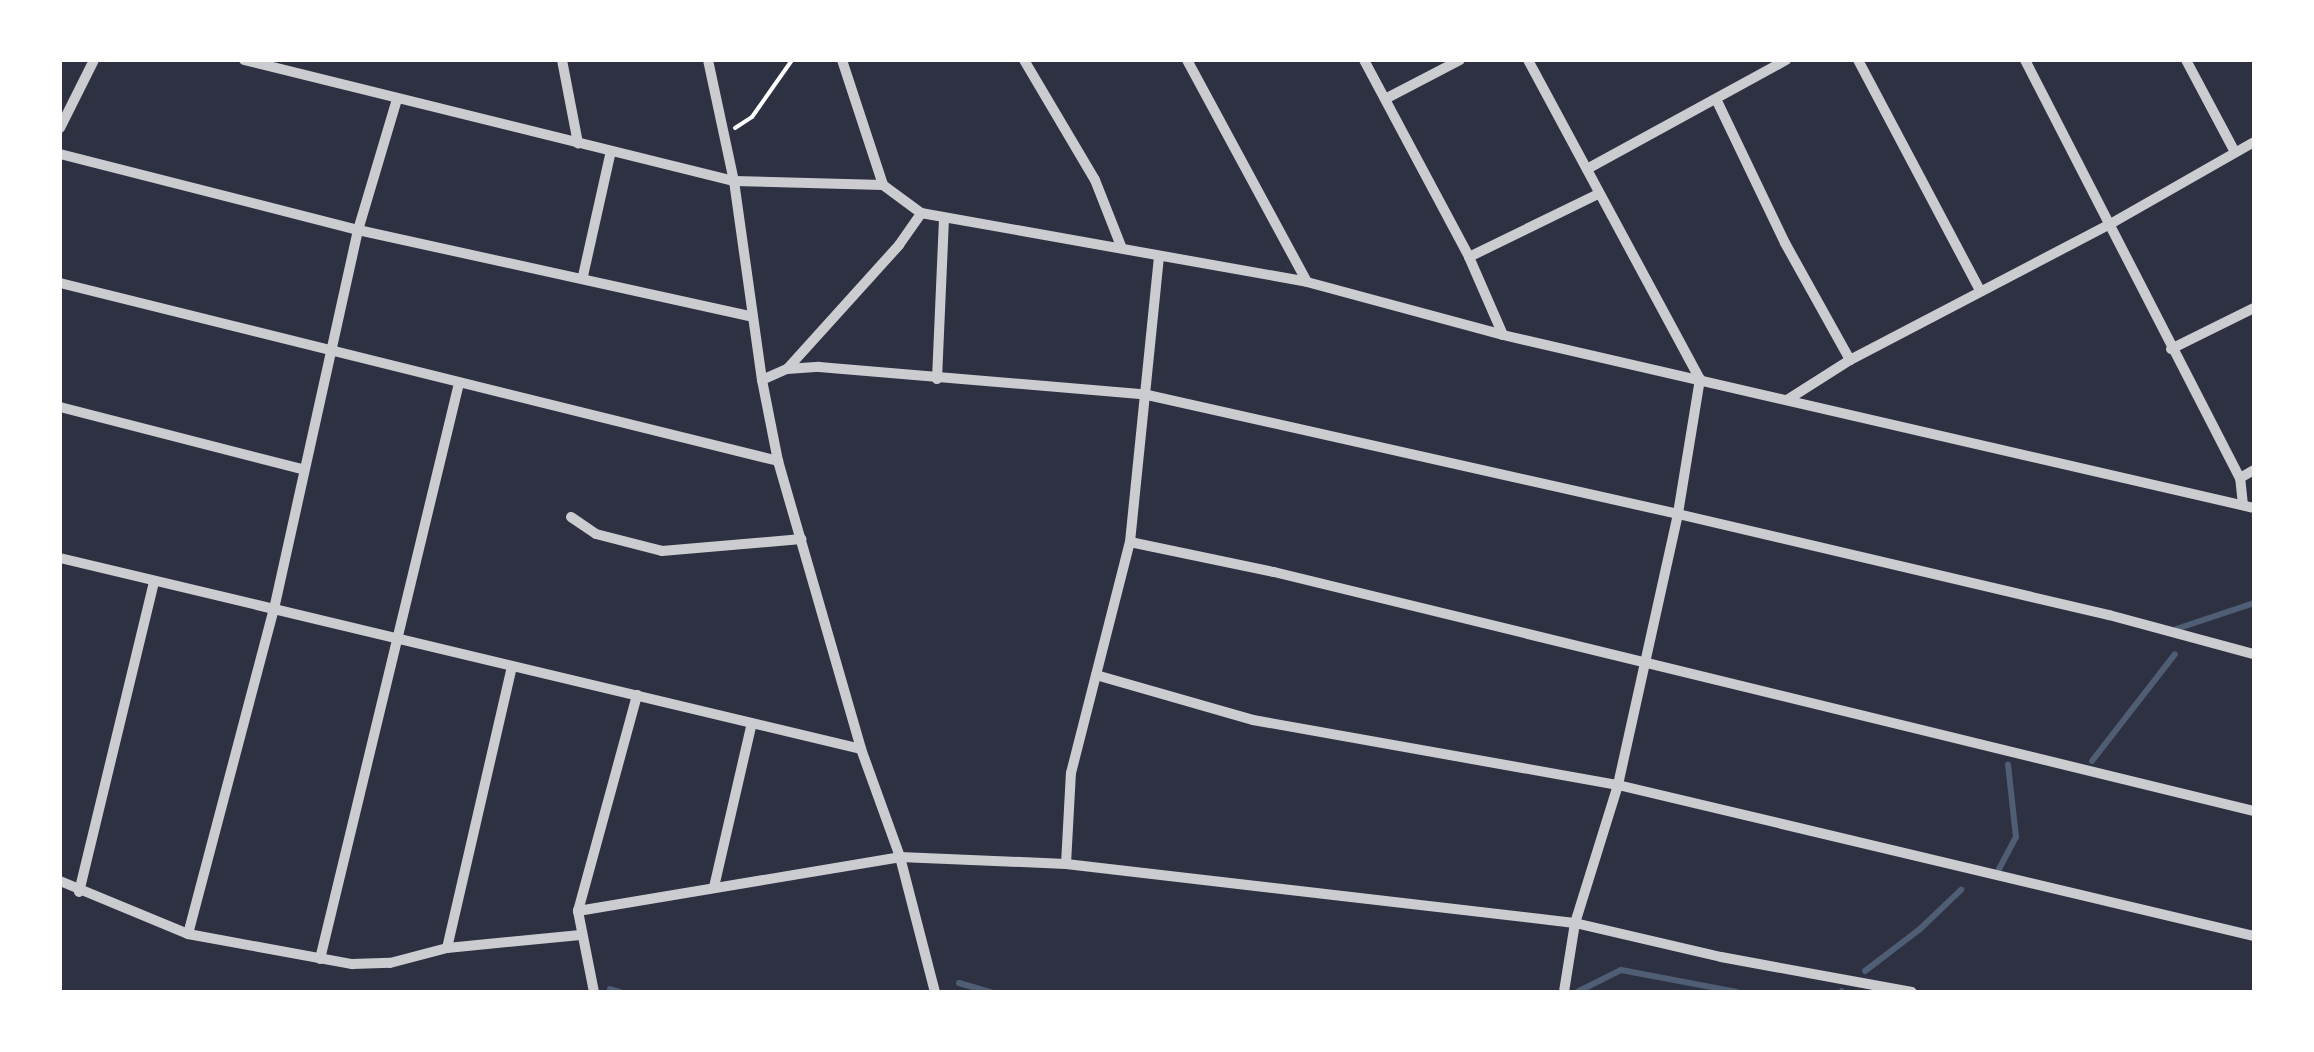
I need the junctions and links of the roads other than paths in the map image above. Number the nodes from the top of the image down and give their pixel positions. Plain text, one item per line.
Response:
1 (94, 60) edge
2 (244, 60) edge
3 (562, 60) edge
4 (708, 60) edge
5 (842, 60) edge
6 (1024, 60) edge
7 (1187, 60) edge
8 (1364, 60) edge
9 (1460, 60) edge
10 (1528, 60) edge
11 (1786, 60) edge
12 (1858, 60) edge
13 (2024, 60) edge
14 (2186, 60) edge
15 (1386, 98) junction
16 (397, 99) junction
17 (1718, 101) junction
18 (60, 128) edge
19 (2254, 142) edge
20 (578, 143) junction
21 (611, 151) junction
22 (2235, 152) junction
23 (60, 154) edge
24 (1586, 169) junction
25 (734, 180) junction
26 (883, 185) junction
27 (1598, 194) junction
28 (921, 214) junction
29 (944, 218) junction
30 (2112, 223) junction
31 (358, 230) junction
32 (1121, 246) junction
33 (1159, 256) junction
34 (1469, 257) junction
35 (583, 276) junction
36 (1307, 282) junction
37 (60, 283) edge
38 (1979, 289) junction
39 (2254, 308) edge
40 (754, 317) junction
41 (1504, 335) junction
42 (2171, 349) junction
43 (331, 350) junction
44 (1850, 360) junction
45 (787, 368) junction
46 (938, 378) junction
47 (1700, 379) junction
48 (762, 380) junction
49 (459, 383) junction
50 (1143, 394) junction
51 (1788, 400) junction
52 (60, 407) edge
53 (778, 461) junction
54 (301, 470) junction
55 (2254, 470) edge
56 (2240, 478) junction
57 (2248, 506) edge
58 (1678, 514) junction
59 (571, 517) dead end
60 (801, 539) junction
61 (1130, 542) junction
62 (60, 558) edge
63 (154, 581) junction
64 (274, 609) junction
65 (396, 638) junction
66 (2254, 654) edge
67 (1643, 662) junction
68 (512, 666) junction
69 (1096, 675) junction
70 (637, 695) junction
71 (752, 723) junction
72 (861, 749) junction
73 (1618, 785) junction
74 (2254, 811) edge
75 (900, 857) junction
76 (1066, 864) junction
77 (60, 881) edge
78 (714, 886) junction
79 (79, 892) junction
80 (578, 911) junction
81 (1575, 923) junction
82 (188, 934) junction
83 (580, 936) junction
84 (2254, 936) edge
85 (447, 948) junction
86 (320, 959) junction
87 (594, 992) edge
88 (935, 992) edge
89 (1564, 992) edge
90 (1912, 992) edge

1 - 18 street
2 - 16 street
3 - 20 street
4 - 25 street
5 - 26 street
6 - 32 street
7 - 36 street
8 - 15 street
9 - 15 street
10 - 24 street
11 - 17 street
12 - 38 street
13 - 30 street
14 - 22 street
15 - 34 street
16 - 20 street
16 - 31 street
17 - 24 street
17 - 44 street
19 - 22 street
20 - 21 street
21 - 25 street
21 - 35 street
22 - 30 street
23 - 31 street
24 - 27 street
25 - 26 street
25 - 40 street
26 - 28 street
27 - 34 street
27 - 47 street
28 - 29 street
28 - 45 street
29 - 32 street
29 - 46 street
30 - 38 street
30 - 42 street
31 - 35 street
31 - 43 street
32 - 33 street
33 - 36 street
33 - 50 street
34 - 41 street
35 - 40 street
36 - 41 street
37 - 43 street
38 - 44 street
39 - 42 street
40 - 48 street
41 - 47 street
42 - 56 street
43 - 49 street
43 - 54 street
44 - 51 street
45 - 46 street
45 - 48 street
46 - 50 street
47 - 51 street
47 - 58 street
48 - 53 street
49 - 53 street
49 - 65 street
50 - 58 street
50 - 61 street
51 - 57 street
52 - 54 street
53 - 60 street
54 - 64 street
55 - 56 street
56 - 57 street
58 - 66 street
58 - 67 street
59 - 60 street
60 - 72 street
61 - 67 street
61 - 69 street
62 - 63 street
63 - 64 street
63 - 79 street
64 - 65 street
64 - 82 street
65 - 68 street
65 - 86 street
67 - 73 street
67 - 74 street
68 - 70 street
68 - 85 street
69 - 73 street
69 - 76 street
70 - 71 street
70 - 80 street
71 - 72 street
71 - 78 street
72 - 75 street
73 - 81 street
73 - 84 street
75 - 76 street
75 - 78 street
75 - 88 street
76 - 81 street
77 - 79 street
78 - 80 street
79 - 82 street
80 - 83 street
81 - 89 street
81 - 90 street
82 - 86 street
83 - 85 street
83 - 87 street
85 - 86 street

